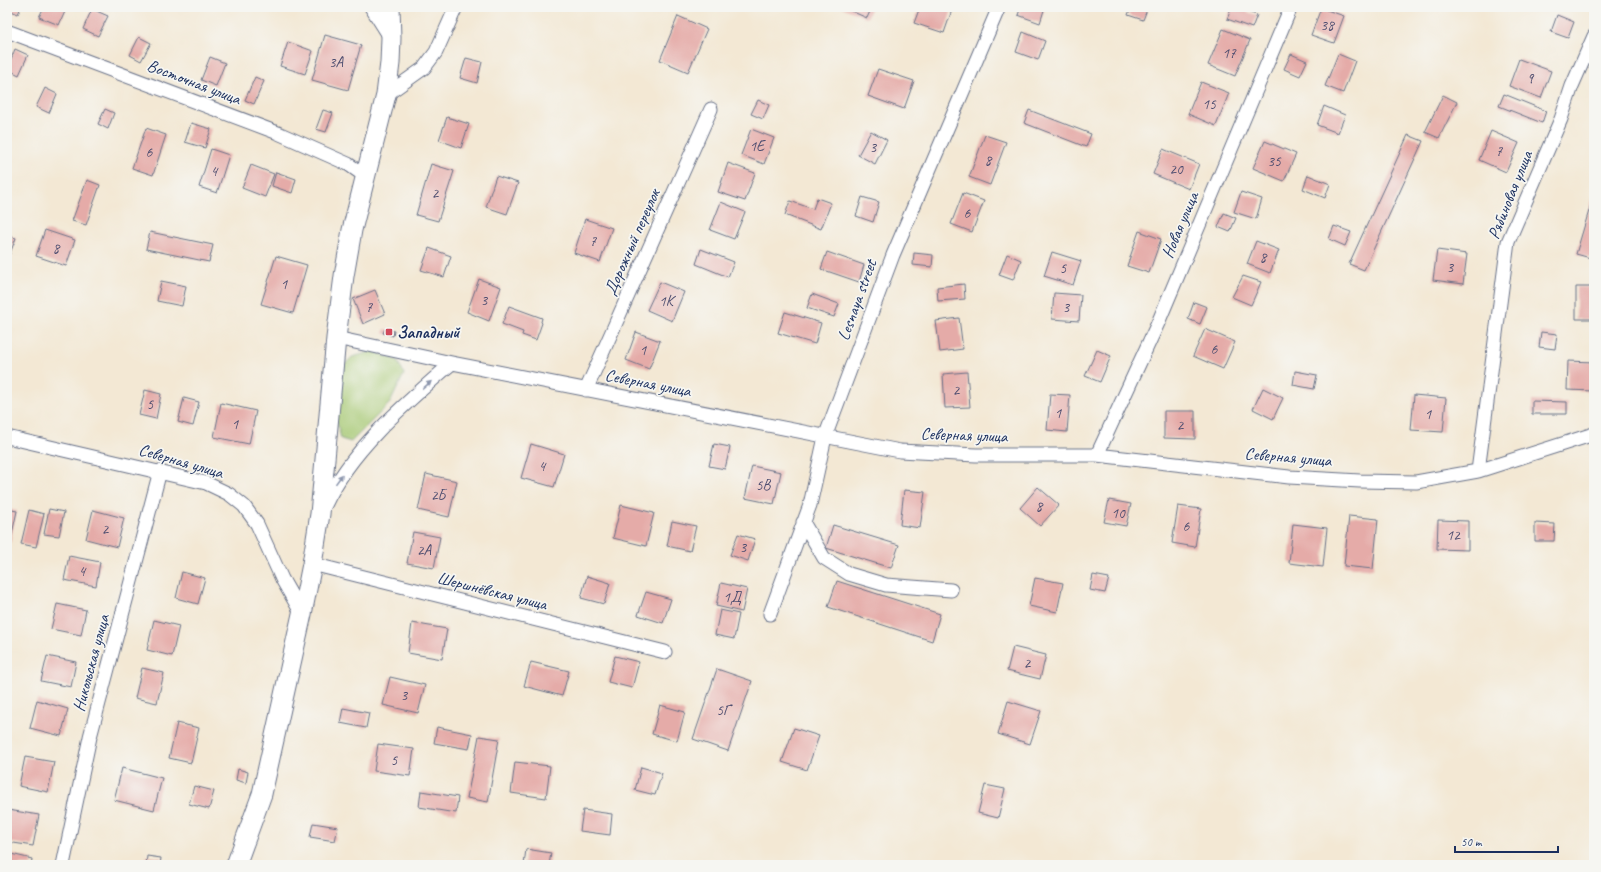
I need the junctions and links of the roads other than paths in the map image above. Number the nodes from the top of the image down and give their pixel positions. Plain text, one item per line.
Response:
1 (371, 7) edge
2 (390, 7) edge
3 (456, 7) edge
4 (999, 7) edge
5 (1291, 7) edge
6 (7, 31) edge
7 (1594, 36) edge
8 (391, 38) junction
9 (386, 95) junction
10 (711, 109) dead end
11 (365, 176) junction
12 (336, 338) junction
13 (452, 363) junction
14 (586, 390) junction
15 (1594, 434) edge
16 (825, 436) junction
17 (7, 437) edge
18 (1097, 454) junction
19 (160, 471) junction
20 (1478, 471) junction
21 (320, 514) junction
22 (803, 522) junction
23 (312, 564) junction
24 (951, 590) dead end
25 (302, 614) junction
26 (770, 614) dead end
27 (665, 652) dead end
28 (63, 865) edge
29 (236, 865) edge

1 - 8 street
2 - 8 street
3 - 9 street
4 - 16 street, Lesnaya street
5 - 18 street, Новая улица
6 - 11 street, Восточная улица
7 - 20 street, Рябиновая улица
8 - 9 street
9 - 11 street
10 - 14 street, Дорожный переулок
11 - 12 street
12 - 13 street, Северная улица
12 - 21 street
13 - 14 street, Северная улица
21 -> 13 street
14 - 16 street, Северная улица
15 - 20 street, Северная улица
16 - 18 street, Северная улица
16 - 22 street, Lesnaya street
17 - 19 street, Северная улица
18 - 20 street, Северная улица
19 - 25 street, Северная улица
19 - 28 street, Никольская улица
21 - 23 street
22 - 24 street
22 - 26 street, Lesnaya street
23 - 25 street
23 - 27 street, Шершнёвская улица
25 - 29 street

